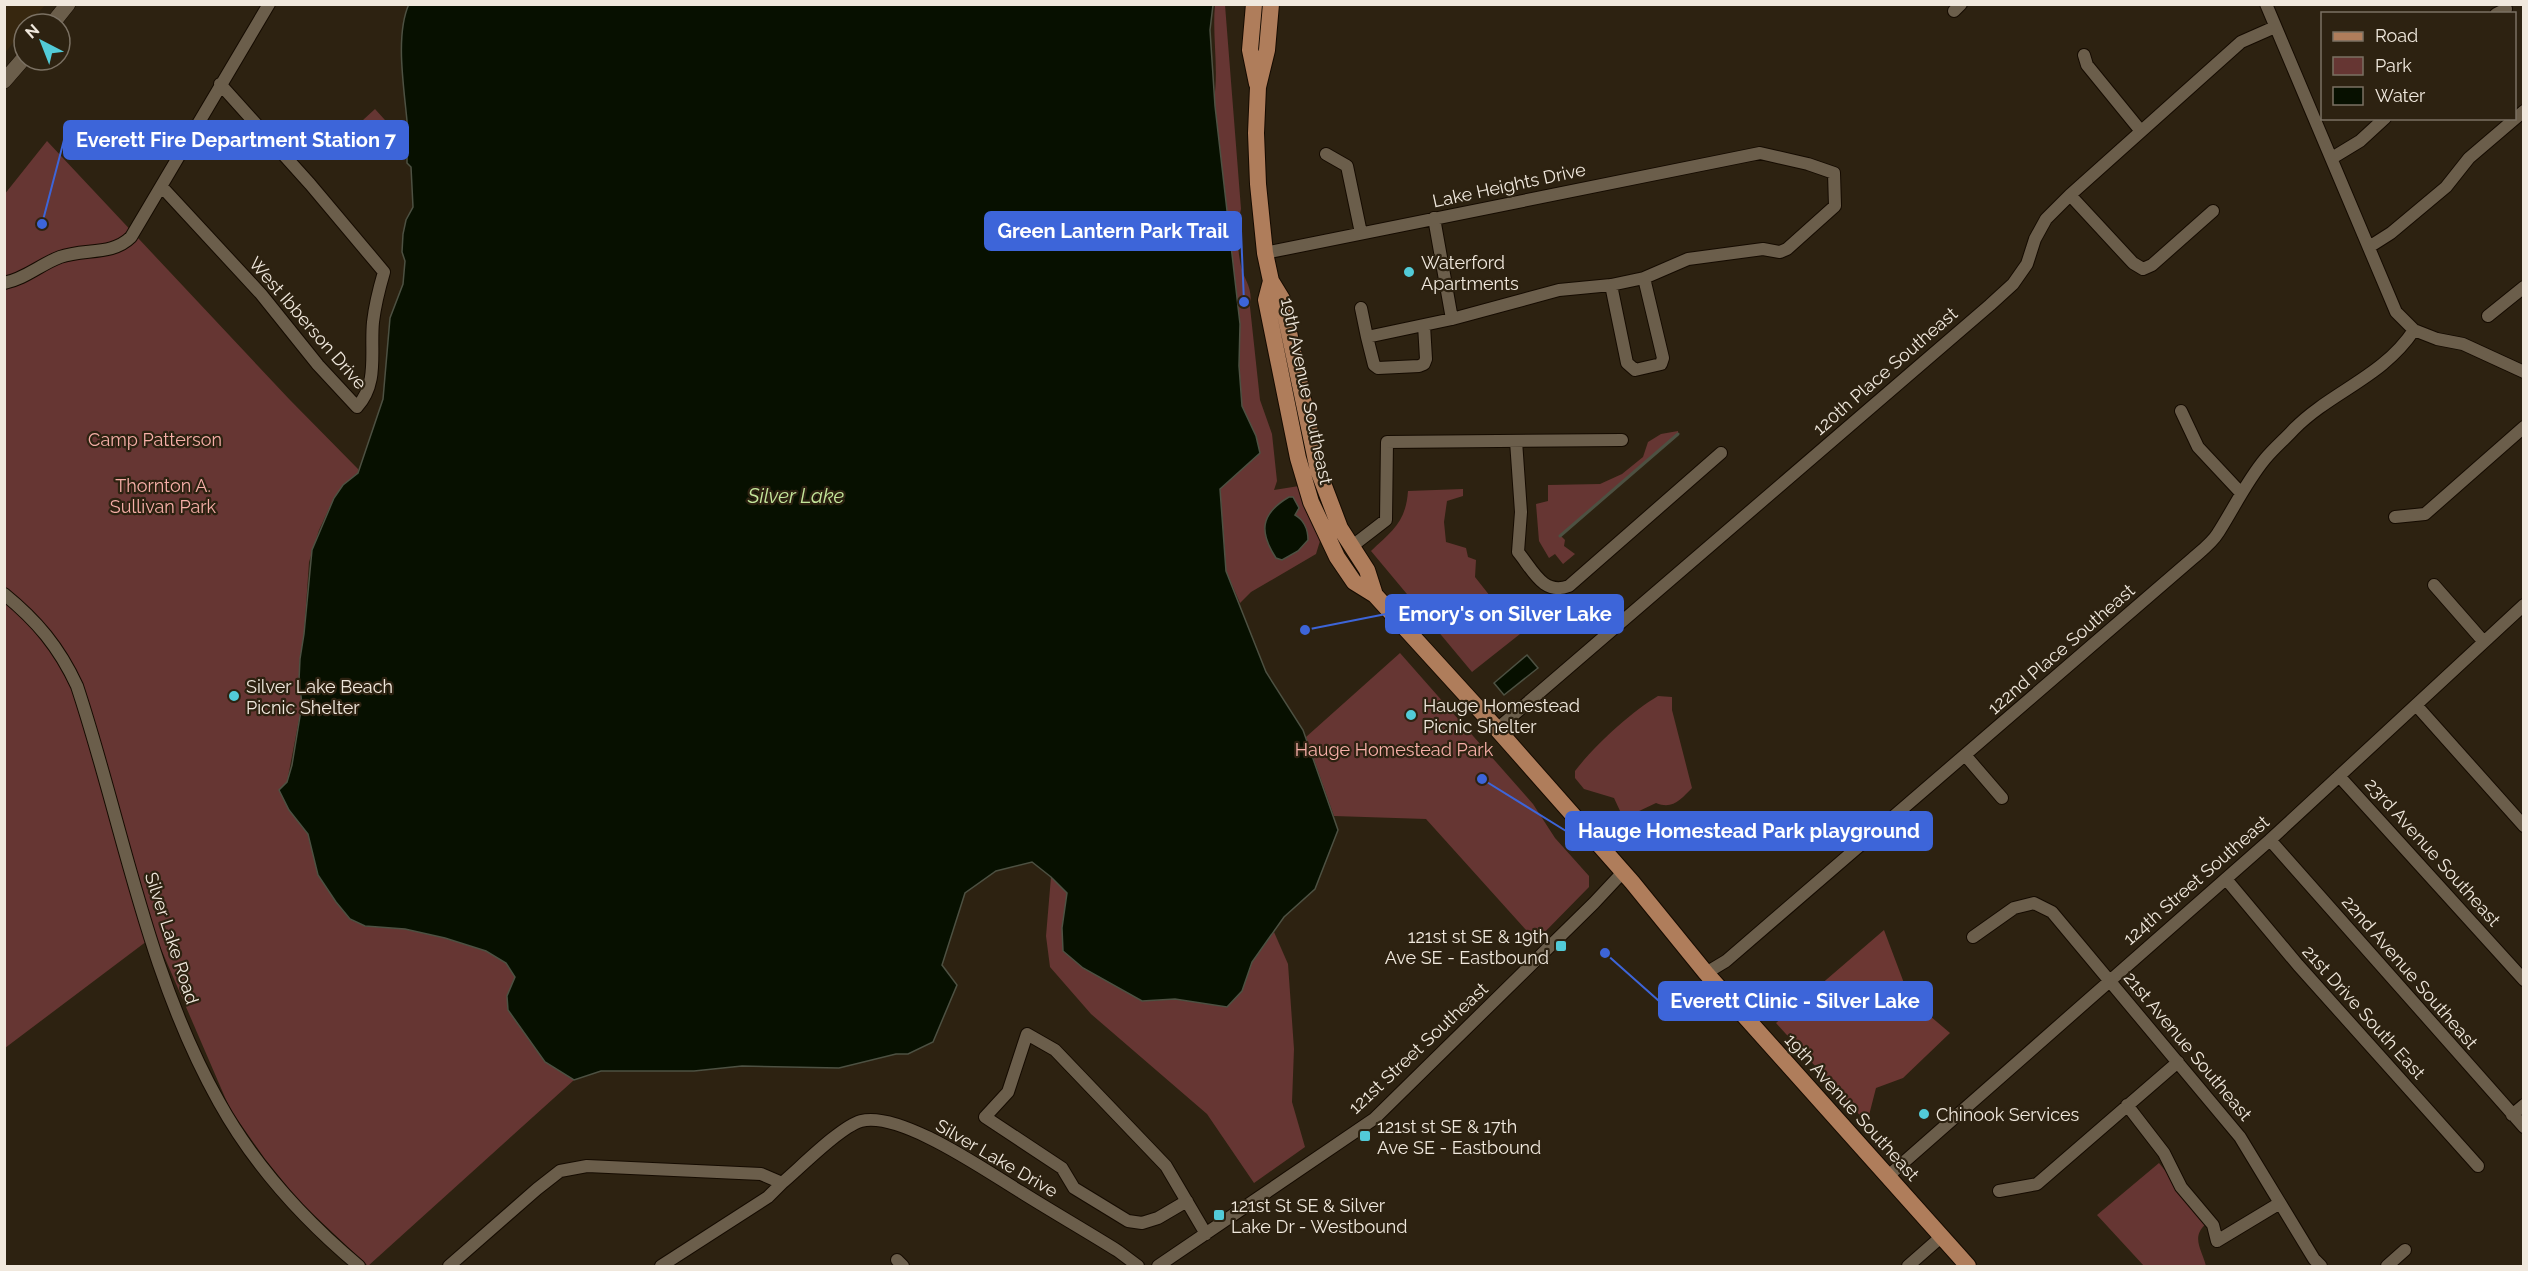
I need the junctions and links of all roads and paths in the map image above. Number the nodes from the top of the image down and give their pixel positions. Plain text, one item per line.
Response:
1 (269, 4) edge
2 (1254, 4) edge
3 (1271, 4) edge
4 (2266, 4) edge
5 (2275, 27) junction
6 (2084, 55) dead end
7 (220, 84) junction
8 (1258, 87) junction
9 (2383, 120) edge
10 (2513, 120) edge
11 (2140, 130) junction
12 (1326, 153) dead end
13 (2332, 158) junction
14 (162, 187) junction
15 (2070, 195) junction
16 (2213, 212) dead end
17 (1434, 218) junction
18 (1361, 233) junction
19 (2369, 247) junction
20 (1265, 253) junction
21 (1644, 278) junction
22 (1271, 281) junction
23 (4, 284) edge
24 (1611, 285) junction
25 (2523, 287) edge
26 (1361, 308) dead end
27 (2488, 316) dead end
28 (1452, 319) junction
29 (1424, 325) junction
30 (2414, 330) junction
31 (1367, 337) junction
32 (2523, 372) edge
33 (2181, 411) dead end
34 (2523, 426) edge
35 (1622, 440) dead end
36 (1516, 441) junction
37 (1721, 453) dead end
38 (2241, 493) junction
39 (2395, 518) dead end
40 (1351, 547) junction
41 (2434, 585) dead end
42 (4, 594) edge
43 (1375, 595) junction
44 (2523, 605) edge
45 (2484, 642) junction
46 (2416, 705) junction
47 (1497, 729) junction
48 (1965, 755) junction
49 (2339, 776) junction
50 (2002, 798) dead end
51 (2523, 826) edge
52 (2270, 840) junction
53 (1623, 872) junction
54 (2226, 879) junction
55 (1973, 937) dead end
56 (1706, 973) junction
57 (2109, 980) junction
58 (2523, 980) edge
59 (2178, 1062) junction
60 (2127, 1105) junction
61 (2523, 1105) edge
62 (2512, 1115) junction
63 (2523, 1127) edge
64 (2478, 1166) dead end
65 (1887, 1177) junction
66 (782, 1183) junction
67 (1999, 1191) dead end
68 (1187, 1201) junction
69 (2280, 1203) junction
70 (1206, 1234) junction
71 (1941, 1237) junction
72 (2405, 1250) dead end
73 (2318, 1263) edge
74 (359, 1266) edge
75 (448, 1266) edge
76 (662, 1266) edge
77 (1138, 1266) edge
78 (1158, 1266) edge
79 (1908, 1266) edge
80 (1968, 1266) edge
81 (2387, 1266) edge

1 - 7 street
2 - 8 main road, 19th Avenue Southeast
3 - 8 main road, 19th Avenue Southeast
4 - 5 street
5 - 11 street, 120th Place Southeast
5 - 13 street
6 - 11 street
7 - 14 street
7 - 14 street, West Ibberson Drive
8 - 20 main road, 19th Avenue Southeast
9 - 13 street
10 - 19 street
11 - 15 street, 120th Place Southeast
12 - 18 street
13 - 19 street
14 - 23 street
15 - 16 street
15 - 47 street, 120th Place Southeast
17 - 18 street, Lake Heights Drive
17 - 21 street, Lake Heights Drive
17 - 28 street
18 - 20 street, Lake Heights Drive
19 - 30 street
20 - 22 main road, 19th Avenue Southeast
21 - 24 street
21 - 24 street
22 - 40 main road, 19th Avenue Southeast
22 - 43 main road, 19th Avenue Southeast
24 - 28 street
25 - 27 street
26 - 31 street
28 - 29 street
29 - 31 street
29 - 31 street
30 - 32 street
30 - 38 street, 122nd Place Southeast
33 - 38 street
34 - 39 street
35 - 36 street
36 - 37 street
36 - 40 street
38 - 48 street, 122nd Place Southeast
40 - 43 main road, 19th Avenue Southeast
41 - 45 street
42 - 74 street, Silver Lake Road
43 - 47 main road, 19th Avenue Southeast
44 - 45 street, 124th Street Southeast
45 - 46 street, 124th Street Southeast
46 - 49 street, 124th Street Southeast
46 - 51 street
47 - 53 main road, 19th Avenue Southeast
48 - 50 street
48 - 56 street, 122nd Place Southeast
49 - 52 street, 124th Street Southeast
49 - 58 street, 23rd Avenue Southeast
52 - 54 street, 124th Street Southeast
52 - 62 street, 22nd Avenue Southeast
53 - 56 main road, 19th Avenue Southeast
53 - 70 street, 121st Street Southeast
54 - 57 street, 124th Street Southeast
54 - 64 street, 21st Drive South East
55 - 57 street, 21st Avenue Southeast
56 - 65 main road, 19th Avenue Southeast
57 - 59 street, 21st Avenue Southeast
57 - 65 street, 124th Street Southeast
59 - 60 street
59 - 69 street, 21st Avenue Southeast
60 - 67 street
60 - 69 street
61 - 62 street
62 - 63 street, 22nd Avenue Southeast
65 - 71 main road, 19th Avenue Southeast
66 - 75 street
66 - 76 street, Silver Lake Drive
66 - 77 street, Silver Lake Drive
68 - 68 street
68 - 70 street
69 - 73 street, 21st Avenue Southeast
70 - 78 street, 121st Street Southeast
71 - 79 street
71 - 80 main road, 19th Avenue Southeast
72 - 81 street

